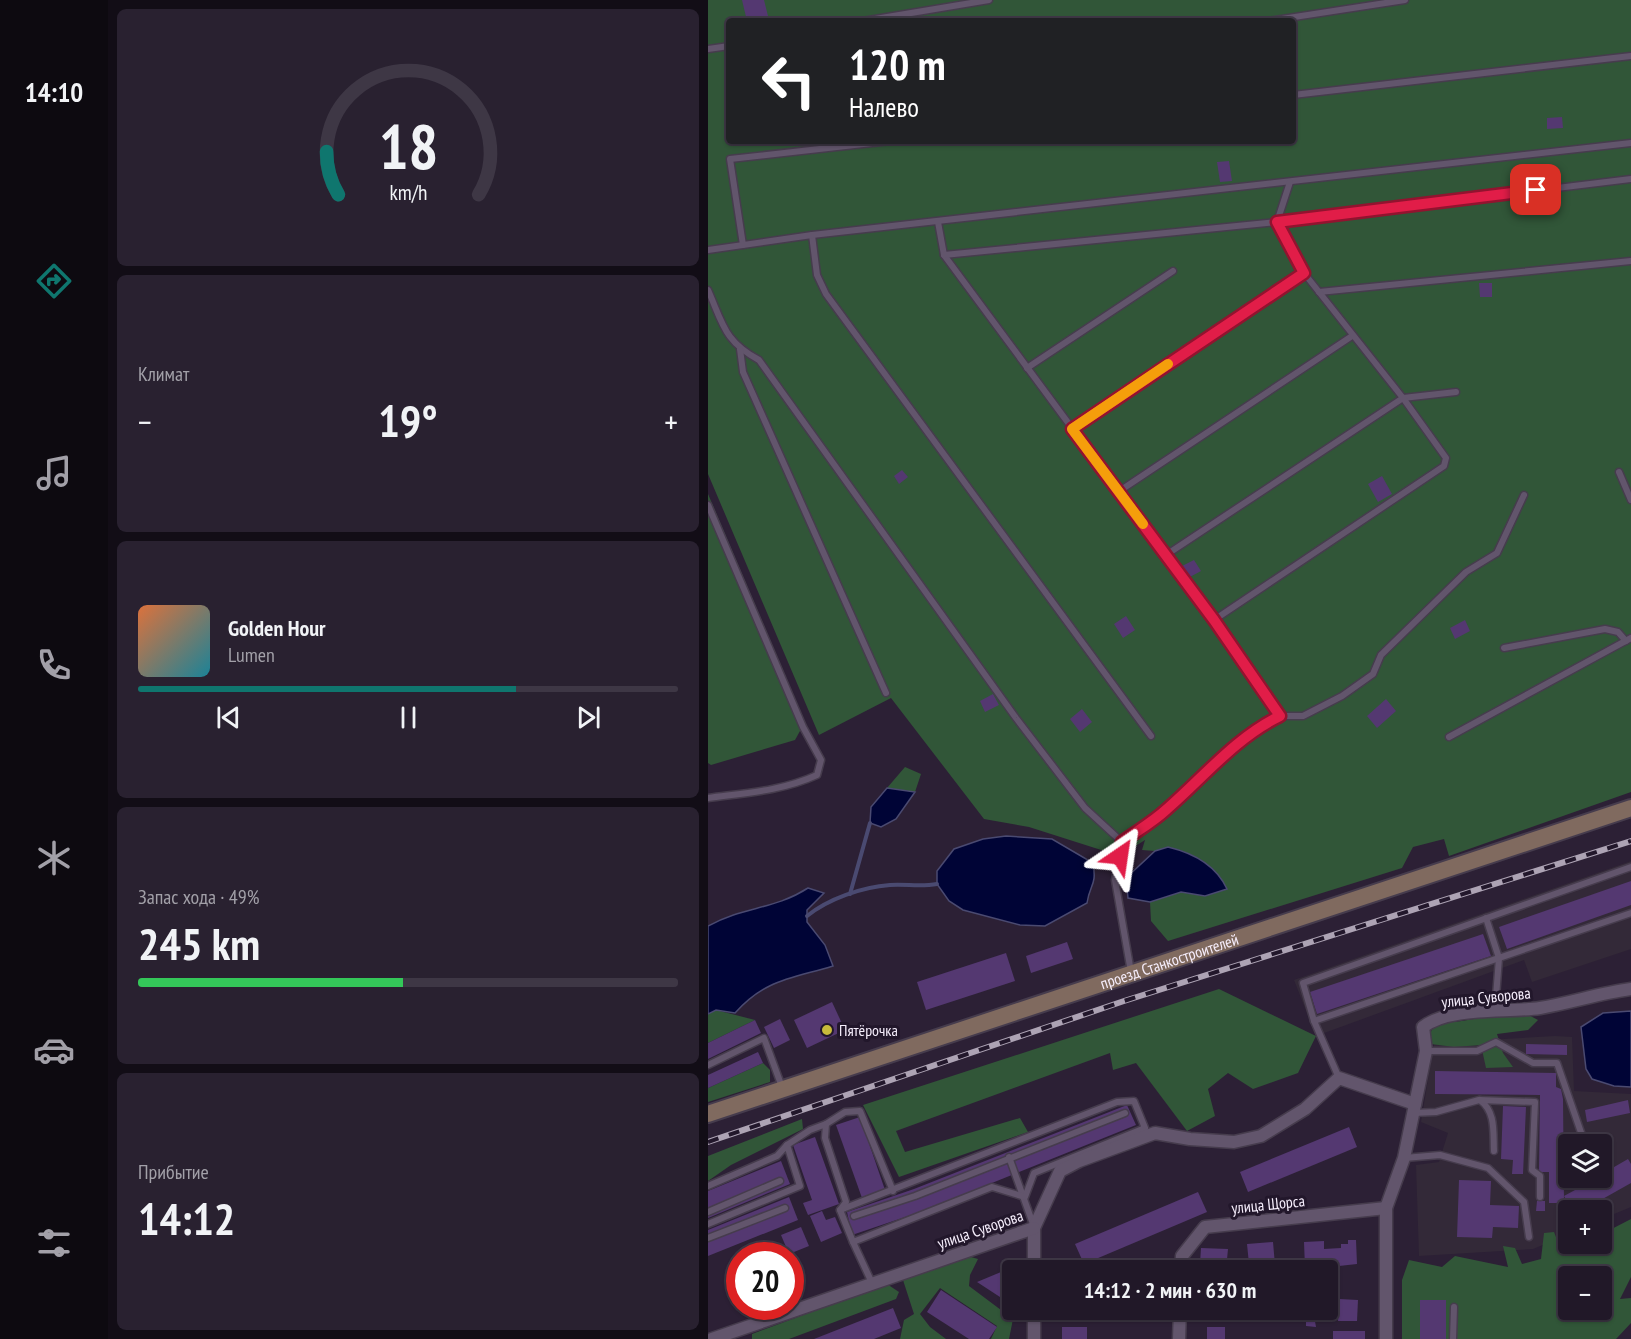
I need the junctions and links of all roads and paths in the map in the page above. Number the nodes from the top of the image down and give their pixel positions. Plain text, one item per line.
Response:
1 (989, 0) edge
2 (1405, 0) edge
3 (881, 18) edge
4 (1288, 18) edge
5 (726, 46) edge
6 (708, 49) edge
7 (1631, 56) edge
8 (1296, 95) edge
9 (1631, 143) edge
10 (863, 144) edge
11 (1631, 179) edge
12 (1290, 182) junction
13 (938, 222) junction
14 (1277, 222) junction
15 (812, 235) junction
16 (743, 245) junction
17 (708, 250) edge
18 (944, 255) junction
19 (1631, 261) edge
20 (1173, 271) dead end
21 (1304, 273) junction
22 (708, 290) edge
23 (1319, 292) junction
24 (1352, 336) junction
25 (740, 349) junction
26 (1027, 368) junction
27 (1456, 392) dead end
28 (1404, 398) junction
29 (1072, 429) junction
30 (1619, 472) dead end
31 (1118, 492) junction
32 (1524, 495) dead end
33 (1631, 500) edge
34 (708, 505) edge
35 (1166, 555) junction
36 (1214, 620) junction
37 (1628, 639) edge
38 (1504, 648) dead end
39 (886, 693) dead end
40 (1280, 716) junction
41 (1150, 736) dead end
42 (1449, 737) dead end
43 (708, 798) edge
44 (1631, 807) edge
45 (1122, 842) junction
46 (1631, 867) edge
47 (1631, 913) edge
48 (1486, 918) junction
49 (1499, 958) junction
50 (1131, 972) junction
51 (1631, 989) edge
52 (1495, 1010) junction
53 (1314, 1021) junction
54 (1426, 1051) junction
55 (708, 1065) edge
56 (1339, 1078) junction
57 (783, 1088) junction
58 (1479, 1100) junction
59 (1414, 1109) junction
60 (1125, 1113) dead end
61 (708, 1114) edge
62 (826, 1124) junction
63 (1582, 1134) edge
64 (787, 1145) junction
65 (1494, 1151) dead end
66 (1009, 1157) junction
67 (1404, 1158) junction
68 (780, 1181) dead end
69 (708, 1186) edge
70 (893, 1191) junction
71 (1025, 1197) junction
72 (1540, 1197) dead end
73 (785, 1208) dead end
74 (1386, 1208) junction
75 (840, 1210) junction
76 (708, 1212) edge
77 (854, 1216) dead end
78 (708, 1224) edge
79 (1034, 1228) junction
80 (1529, 1237) dead end
81 (708, 1238) edge
82 (853, 1242) junction
83 (1034, 1260) edge
84 (1182, 1260) edge
85 (873, 1284) junction
86 (1454, 1307) dead end
87 (1034, 1320) edge
88 (1180, 1320) edge
89 (712, 1339) edge
90 (1034, 1339) edge
91 (1179, 1339) edge
92 (1386, 1339) edge
93 (1454, 1339) edge

1 - 3 lane
2 - 4 lane
5 - 6 lane
7 - 8 lane
9 - 12 lane
10 - 16 lane
11 - 14 lane
12 - 13 lane
12 - 14 lane
13 - 15 lane
13 - 18 lane
14 - 18 lane
14 - 21 lane
15 - 16 lane
15 - 41 lane
16 - 17 lane
18 - 26 lane
19 - 23 lane
20 - 26 lane
21 - 23 lane
21 - 29 lane
22 - 25 lane
23 - 24 lane
24 - 28 lane
24 - 31 lane
25 - 39 lane
25 - 45 lane
26 - 29 lane
27 - 28 lane
28 - 35 lane
28 - 36 lane
29 - 31 lane
30 - 33 lane
31 - 35 lane
32 - 40 lane
34 - 43 lane
35 - 36 lane
36 - 40 lane
37 - 38 lane
37 - 42 lane
40 - 45 lane
44 - 50 main road, проезд Станкостроителей
45 - 50 lane
46 - 48 lane
47 - 49 lane
48 - 49 lane
48 - 53 lane
49 - 52 lane
49 - 53 lane
50 - 57 main road, проезд Станкостроителей
51 - 52 street, улица Суворова
52 - 54 street, улица Суворова
53 - 56 lane
54 - 59 street, улица Суворова
54 - 63 lane
55 - 57 lane
56 - 59 street
56 - 79 street, улица Суворова
57 - 61 main road, проезд Станкостроителей
58 - 59 lane
58 - 65 lane
58 - 72 lane
59 - 67 street, улица Суворова
60 - 66 lane
62 - 64 lane
62 - 70 lane
62 - 75 lane
64 - 69 lane
64 - 78 lane
66 - 71 lane
66 - 77 lane
67 - 74 street, улица Суворова
67 - 80 lane
68 - 76 lane
70 - 71 lane
70 - 75 lane
71 - 79 lane
71 - 82 lane
73 - 81 lane
74 - 84 street, улица Щорса
74 - 92 street, улица Суворова
75 - 82 lane
79 - 83 street
79 - 85 street, улица Суворова
82 - 85 lane
85 - 89 street, улица Суворова
86 - 93 lane
87 - 90 street
88 - 91 street

